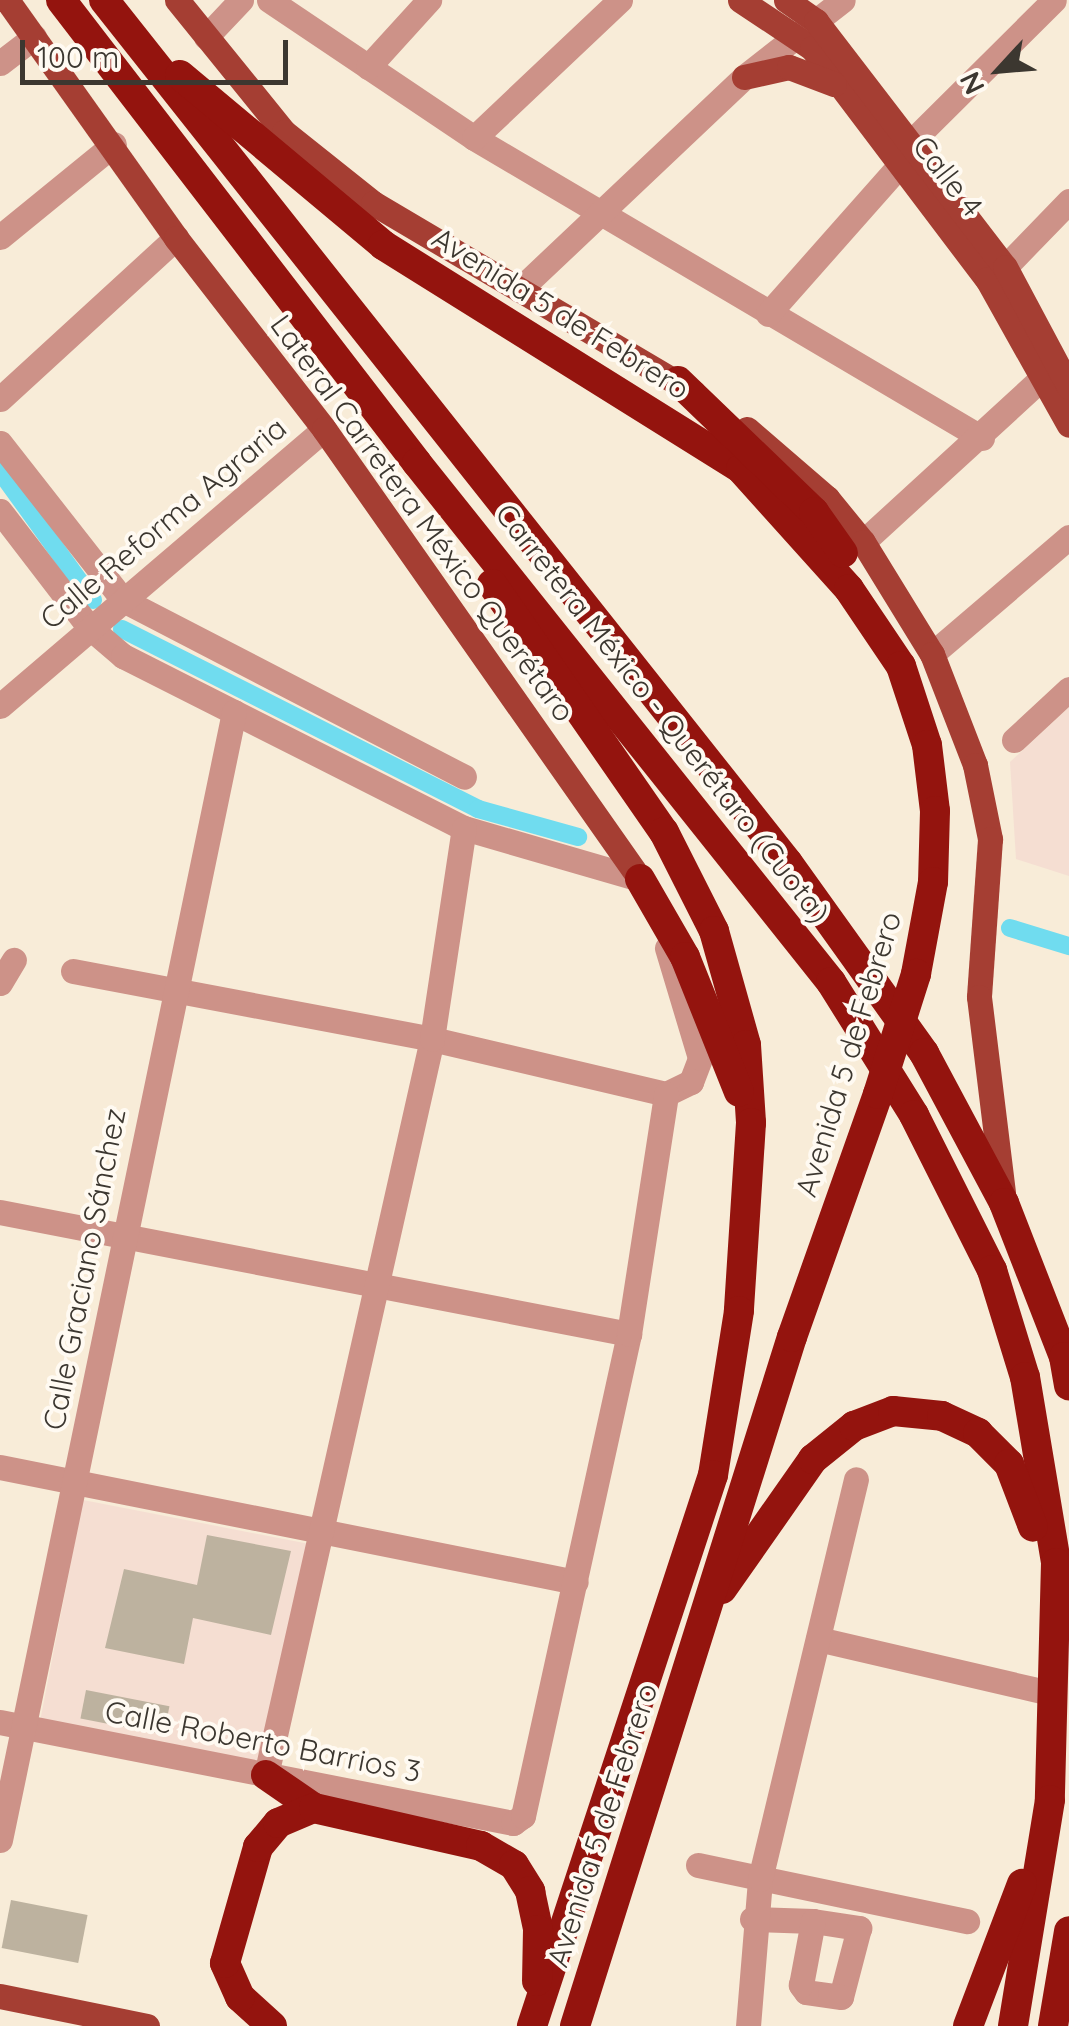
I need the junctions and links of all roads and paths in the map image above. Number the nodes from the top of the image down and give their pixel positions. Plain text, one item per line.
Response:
1 (8, 0) edge
2 (61, 0) edge
3 (177, 0) edge
4 (241, 0) edge
5 (269, 0) edge
6 (429, 0) edge
7 (620, 0) edge
8 (740, 0) edge
9 (786, 0) edge
10 (843, 0) edge
11 (1054, 0) edge
12 (112, 12) edge
13 (807, 28) junction
14 (34, 36) junction
15 (206, 37) junction
16 (0, 63) edge
17 (368, 68) junction
18 (744, 77) junction
19 (839, 86) junction
20 (474, 138) junction
21 (114, 144) junction
22 (904, 155) junction
23 (1069, 201) edge
24 (598, 212) junction
25 (0, 237) edge
26 (176, 238) junction
27 (1005, 267) junction
28 (520, 290) junction
29 (768, 314) junction
30 (1060, 373) edge
31 (678, 381) junction
32 (0, 398) edge
33 (1069, 425) edge
34 (324, 429) junction
35 (982, 438) junction
36 (0, 443) edge
37 (417, 463) junction
38 (0, 510) edge
39 (1069, 536) edge
40 (863, 542) junction
41 (123, 600) junction
42 (90, 627) junction
43 (932, 654) junction
44 (901, 666) junction
45 (1069, 689) edge
46 (0, 706) edge
47 (234, 712) junction
48 (1014, 740) dead end
49 (464, 777) dead end
50 (464, 828) junction
51 (640, 879) junction
52 (14, 960) dead end
53 (73, 970) dead end
54 (0, 982) edge
55 (174, 990) junction
56 (432, 1039) junction
57 (666, 1094) junction
58 (751, 1123) junction
59 (1004, 1203) junction
60 (0, 1212) edge
61 (122, 1238) junction
62 (380, 1285) junction
63 (628, 1334) junction
64 (1067, 1367) edge
65 (0, 1467) edge
66 (856, 1478) dead end
67 (75, 1482) junction
68 (317, 1534) junction
69 (576, 1582) junction
70 (706, 1612) junction
71 (818, 1639) junction
72 (1046, 1692) junction
73 (12, 1725) edge
74 (1053, 1754) junction
75 (266, 1775) junction
76 (1050, 1800) junction
77 (314, 1808) junction
78 (0, 1840) edge
79 (698, 1865) dead end
80 (760, 1879) junction
81 (752, 1918) junction
82 (813, 1921) dead end
83 (967, 1921) dead end
84 (1069, 1930) edge
85 (0, 1996) edge
86 (534, 2020) edge
87 (146, 2026) edge
88 (272, 2026) edge
89 (574, 2026) edge
90 (748, 2026) edge
91 (968, 2026) edge
92 (1014, 2026) edge
93 (1054, 2026) edge

1 - 14 main road, Lateral Carretera México Querétaro
2 - 37 highway, Carretera México - Querétaro (Cuota)
3 - 15 main road
4 - 15 street
5 - 17 street
6 - 17 street
7 - 20 street
8 - 13 main road, Calle 4
9 - 13 main road, Calle 4
10 - 13 street
11 - 22 street
12 - 44 highway, Avenida 5 de Febrero
12 - 59 highway, Carretera México - Querétaro (Cuota)
13 - 18 street
13 - 19 main road, Calle 4
13 - 22 main road, Calle 4
14 - 16 street
14 - 21 main road, Lateral Carretera México Querétaro
15 - 28 main road
17 - 20 street
18 - 19 main road
18 - 24 street
19 - 22 main road, Calle 4
20 - 24 street
21 - 25 street
21 - 26 main road, Lateral Carretera México Querétaro
22 - 27 main road, Calle 4
22 - 29 street
22 - 30 main road, Calle 4
23 - 27 street
24 - 28 street
24 - 29 street
26 - 32 street
26 - 34 main road, Lateral Carretera México Querétaro
27 - 30 main road, Calle 4
28 - 31 main road
29 - 35 street
30 - 33 main road, Calle 4
30 - 35 street
31 - 40 main road
31 - 44 highway
34 - 41 street, Calle Reforma Agraria
34 - 51 main road, Lateral Carretera México Querétaro
35 - 40 street
36 - 41 street
37 - 58 highway, Avenida 5 de Febrero
37 - 74 highway, Carretera México - Querétaro (Cuota)
38 - 42 street
39 - 43 street
40 - 43 main road
41 - 42 street, Calle Reforma Agraria
41 - 49 street
42 - 46 street, Calle Reforma Agraria
42 - 47 street
43 - 59 main road
44 - 70 highway, Avenida 5 de Febrero, bridge
45 - 48 street
47 - 50 street
47 - 55 street, Calle Graciano Sánchez
50 - 51 street
50 - 56 street
51 - 57 street, Lateral Carretera México Querétaro
51 - 58 highway
52 - 54 street
53 - 55 street
55 - 56 street
55 - 61 street, Calle Graciano Sánchez
56 - 57 street
56 - 62 street
57 - 63 street
58 - 86 highway, Avenida 5 de Febrero
59 - 64 highway, Carretera México - Querétaro (Cuota)
60 - 61 street
61 - 62 street
61 - 67 street, Calle Graciano Sánchez
62 - 63 street
62 - 68 street
63 - 69 street
65 - 67 street
66 - 71 street
67 - 68 street
67 - 73 street, Calle Graciano Sánchez
68 - 69 street
68 - 75 street
69 - 75 street, Calle Roberto Barrios 3
70 - 72 highway
70 - 89 highway, Avenida 5 de Febrero
71 - 72 street
71 - 80 street
72 - 74 highway
73 - 75 street, Calle Roberto Barrios 3
73 - 78 street, Calle Graciano Sánchez
74 - 76 highway, Carretera México - Querétaro (Cuota)
75 - 77 highway
76 - 91 highway
76 - 92 highway, Carretera México - Querétaro (Cuota)
77 - 86 highway
77 - 88 highway
79 - 80 street
80 - 81 street
80 - 83 street
81 - 82 street
81 - 90 street
84 - 93 highway
85 - 87 main road

